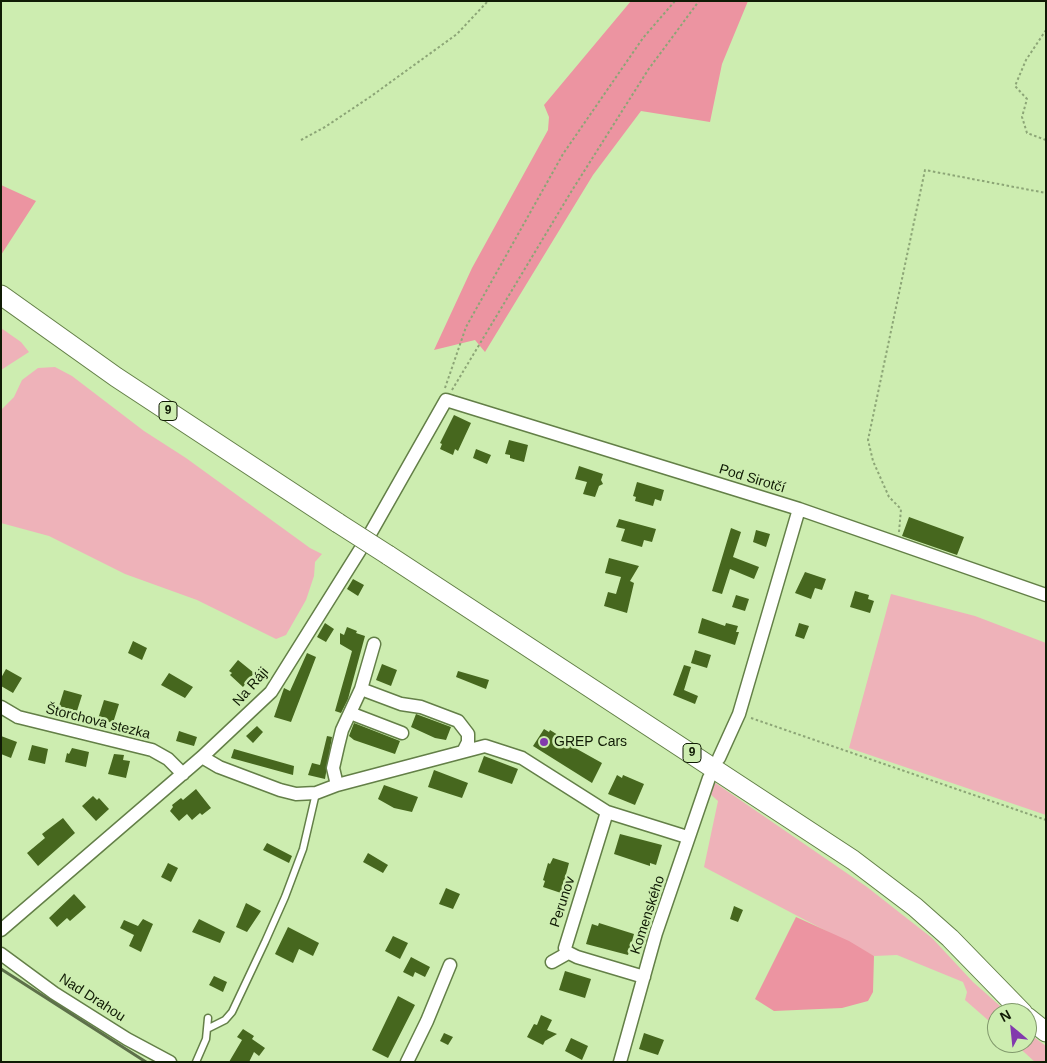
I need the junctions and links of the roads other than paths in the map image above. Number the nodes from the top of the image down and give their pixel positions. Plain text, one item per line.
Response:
1 (1, 295) edge
2 (446, 400) joint
3 (799, 509) junction
4 (1046, 595) edge
5 (374, 644) dead end
6 (361, 689) junction
7 (1, 707) edge
8 (350, 713) junction
9 (402, 733) dead end
10 (464, 750) junction
11 (202, 757) junction
12 (719, 758) dead end
13 (183, 774) junction
14 (709, 778) dead end
15 (337, 785) junction
16 (316, 793) junction
17 (608, 812) junction
18 (688, 837) junction
19 (1, 930) edge
20 (568, 953) junction
21 (1, 954) edge
22 (552, 962) dead end
23 (450, 965) dead end
24 (644, 978) junction
25 (1012, 1003) edge
26 (208, 1018) dead end
27 (209, 1028) junction
28 (170, 1062) edge
29 (196, 1062) edge
30 (407, 1062) edge
31 (620, 1062) edge

1 - 25 main road, 9, bridge
2 - 3 street, Pod Sirotčí
2 - 11 street, Na Ráji
3 - 4 street, Pod Sirotčí
3 - 12 street
5 - 6 street
6 - 8 street
6 - 10 street
7 - 13 street, Štorchova stezka
8 - 9 street
8 - 15 street
10 - 15 street
10 - 17 street
11 - 13 street, Na Ráji
11 - 16 street
13 - 19 street, Na Ráji
14 - 18 street, Komenského
15 - 16 street
16 - 27 lane
17 - 18 street
17 - 20 street, Perunov
18 - 24 street, Komenského
20 - 22 street
20 - 24 street
21 - 28 street, Nad Drahou
23 - 30 street
24 - 31 street, Komenského
26 - 27 lane
27 - 29 lane

